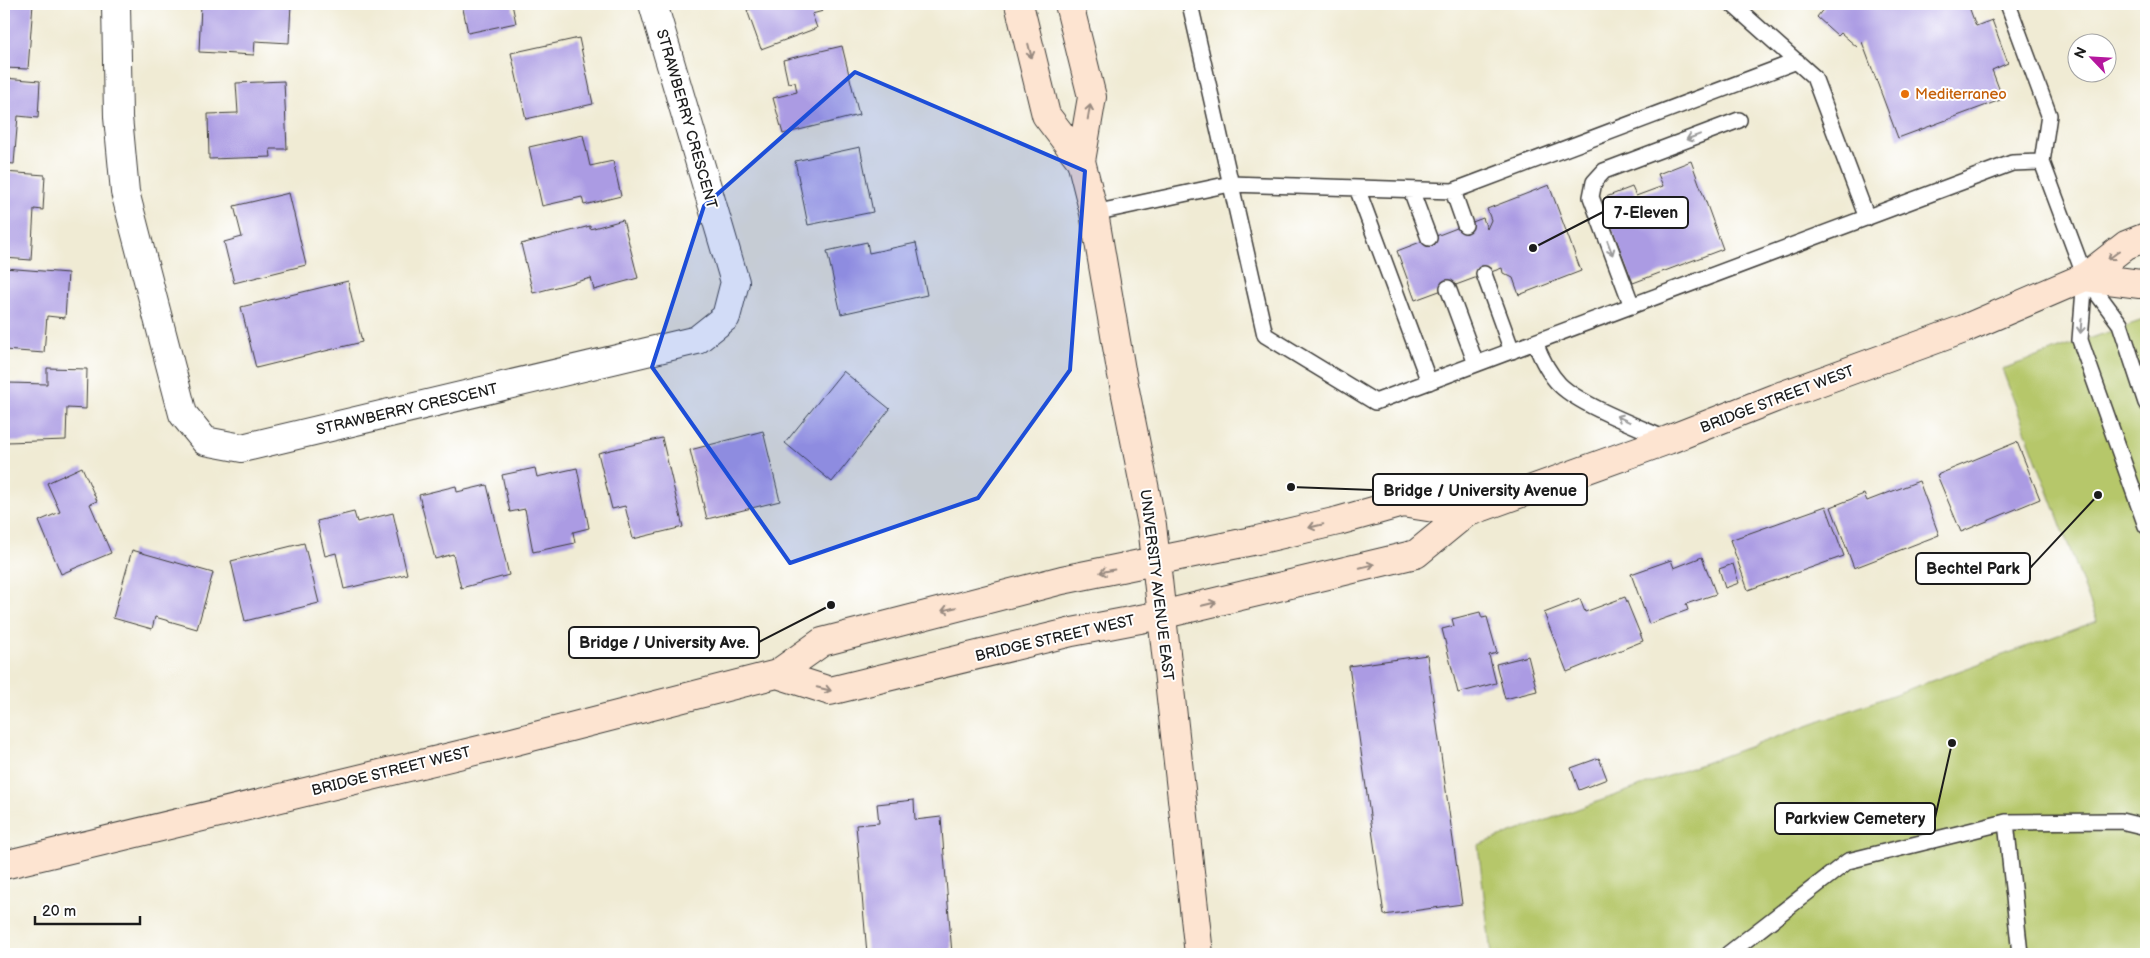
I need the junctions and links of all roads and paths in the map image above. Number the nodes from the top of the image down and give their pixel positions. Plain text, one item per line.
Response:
1 (116, 4) edge
2 (653, 4) edge
3 (1019, 4) edge
4 (1069, 4) edge
5 (1190, 4) edge
6 (1732, 4) edge
7 (2008, 4) edge
8 (1796, 61) junction
9 (1739, 120) dead end
10 (1081, 160) junction
11 (2042, 162) junction
12 (1230, 184) junction
13 (1357, 188) junction
14 (1411, 190) junction
15 (1453, 191) junction
16 (1094, 213) junction
17 (1866, 218) junction
18 (1465, 225) dead end
19 (1429, 238) dead end
20 (2146, 238) edge
21 (1484, 274) dead end
22 (2084, 277) junction
23 (2146, 282) edge
24 (1448, 288) dead end
25 (1632, 306) junction
26 (1535, 342) junction
27 (1512, 351) junction
28 (1476, 364) junction
29 (1429, 382) junction
30 (2146, 403) edge
31 (1668, 440) junction
32 (1466, 513) junction
33 (2146, 526) edge
34 (1155, 562) junction
35 (1161, 615) junction
36 (777, 674) junction
37 (2006, 822) junction
38 (2146, 827) edge
39 (4, 865) edge
40 (2017, 953) edge
41 (1199, 954) edge
42 (1728, 954) edge

1 - 2 street, STRAWBERRY CRESCENT
3 -> 10 main road, UNIVERSITY AVENUE EAST
10 -> 4 main road, UNIVERSITY AVENUE EAST
5 - 12 lane
6 - 8 lane
7 - 11 lane
8 - 15 lane
8 - 17 lane
9 -> 25 lane
10 - 16 main road, UNIVERSITY AVENUE EAST
11 - 17 lane
11 - 22 lane
12 - 13 lane
12 - 16 lane
12 - 29 lane
13 - 14 lane
13 - 29 lane
14 - 15 lane
14 - 19 lane
15 - 18 lane
16 - 34 main road, UNIVERSITY AVENUE EAST
17 - 25 lane
20 -> 22 main road, BRIDGE STREET WEST
21 - 27 lane
22 - 23 main road
22 - 30 lane
22 - 31 main road, BRIDGE STREET WEST
22 -> 33 lane
24 - 28 lane
25 - 26 lane
26 - 27 lane
31 -> 26 lane
27 - 28 lane
28 - 29 lane
31 - 32 main road, BRIDGE STREET WEST
32 -> 34 main road, BRIDGE STREET WEST
35 -> 32 main road, BRIDGE STREET WEST
34 - 35 main road, UNIVERSITY AVENUE EAST
34 -> 36 main road, BRIDGE STREET WEST
36 -> 35 main road, BRIDGE STREET WEST
35 - 41 main road, UNIVERSITY AVENUE EAST
36 - 39 main road, BRIDGE STREET WEST
37 - 38 lane
37 - 40 lane
37 - 42 lane

